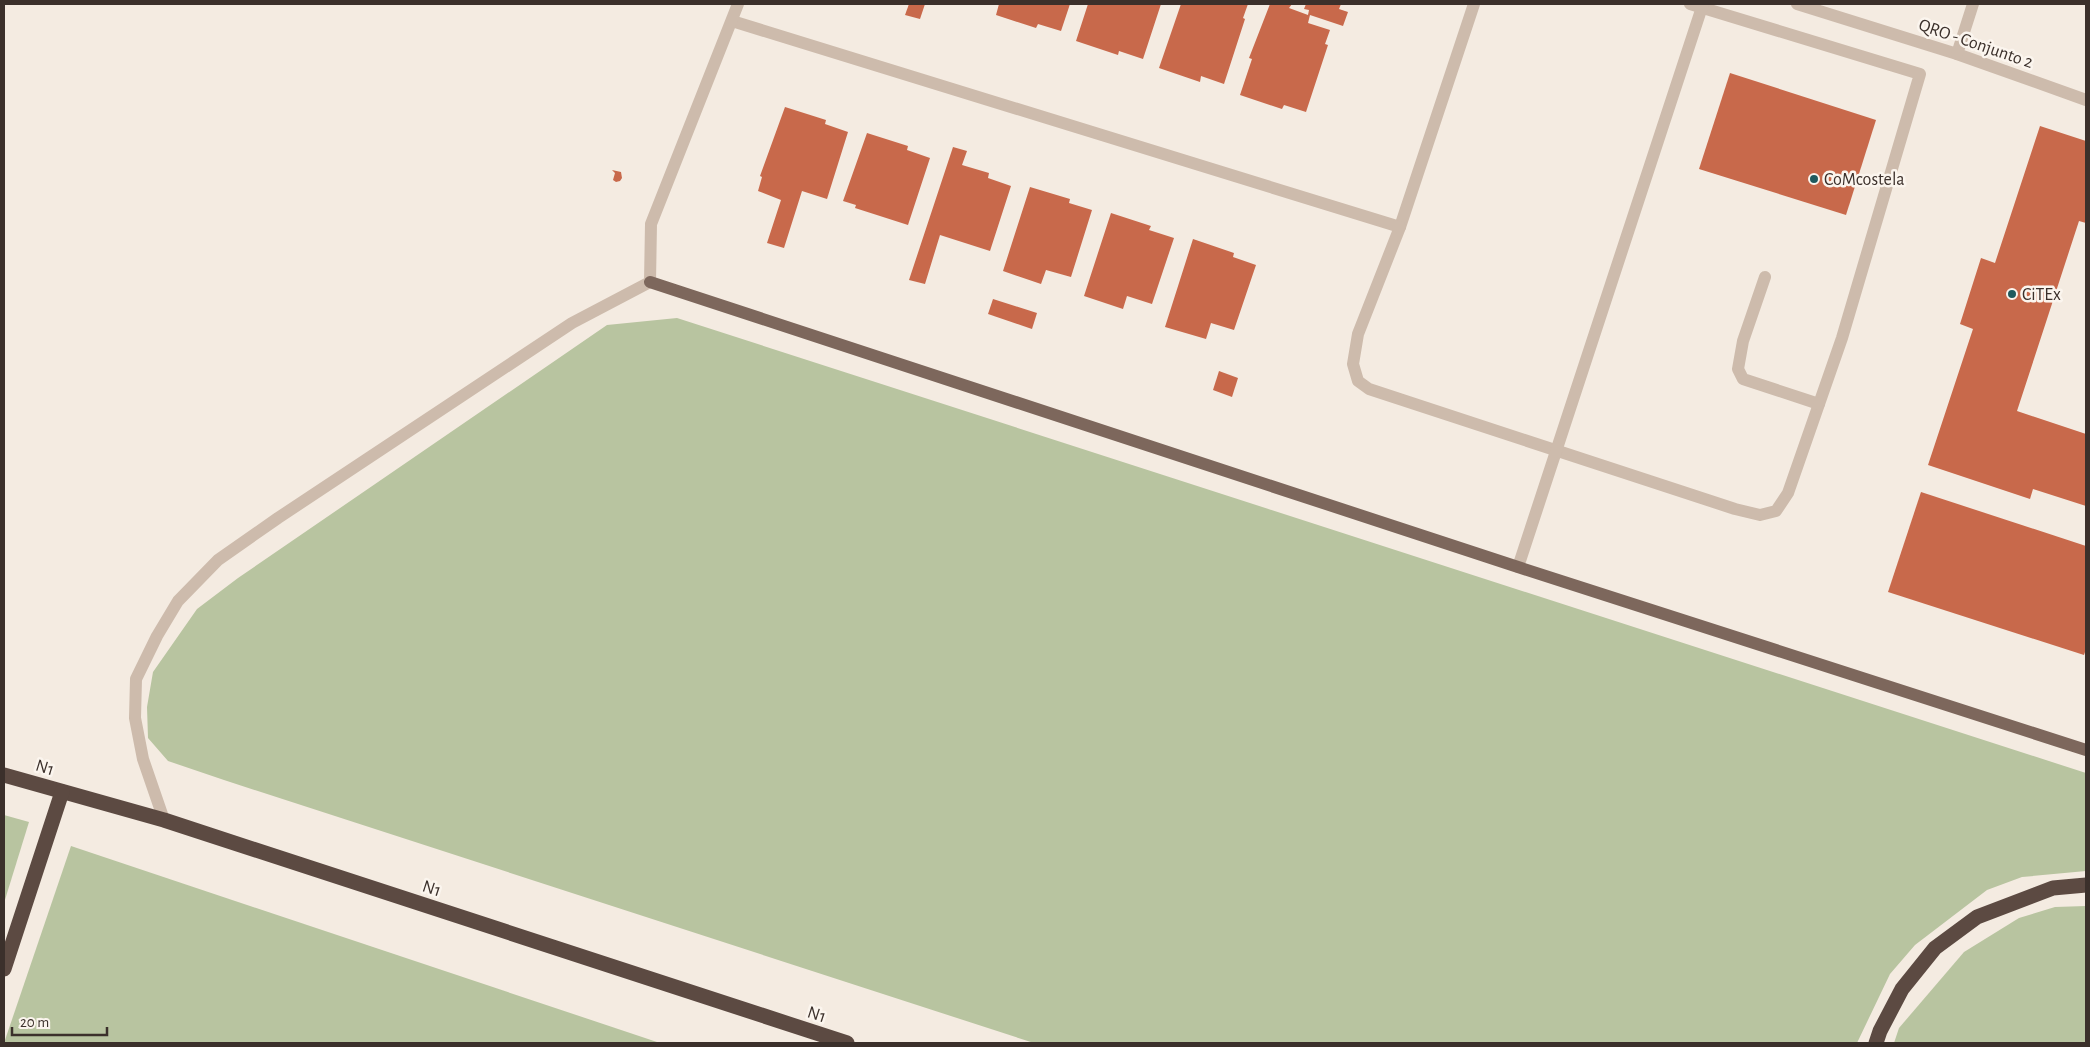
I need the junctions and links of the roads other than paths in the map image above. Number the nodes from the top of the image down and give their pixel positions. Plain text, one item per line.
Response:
1 (738, 4) edge
2 (1474, 4) edge
3 (1798, 4) edge
4 (1973, 4) edge
5 (1698, 5) edge
6 (732, 21) junction
7 (1957, 54) junction
8 (2086, 100) edge
9 (1400, 227) junction
10 (1765, 277) dead end
11 (650, 282) junction
12 (1820, 404) junction
13 (1556, 450) junction
14 (1518, 567) junction
15 (2086, 750) edge
16 (4, 775) edge
17 (62, 792) junction
18 (164, 820) junction
19 (2086, 885) edge
20 (4, 969) edge
21 (847, 1043) edge
22 (1876, 1043) edge

1 - 6 street
2 - 9 street
3 - 7 street, QRO - Conjunto 2
4 - 7 street
5 - 12 street
5 - 13 street
6 - 9 street
6 - 11 street
7 - 8 street, QRO - Conjunto 2
9 - 13 street
10 - 12 street
11 - 14 main road
11 - 18 street
12 - 13 street
13 - 14 street
14 - 15 main road
16 - 17 highway, N1
17 - 18 highway, N1
17 - 20 highway
18 - 21 highway, N1
19 - 22 highway

